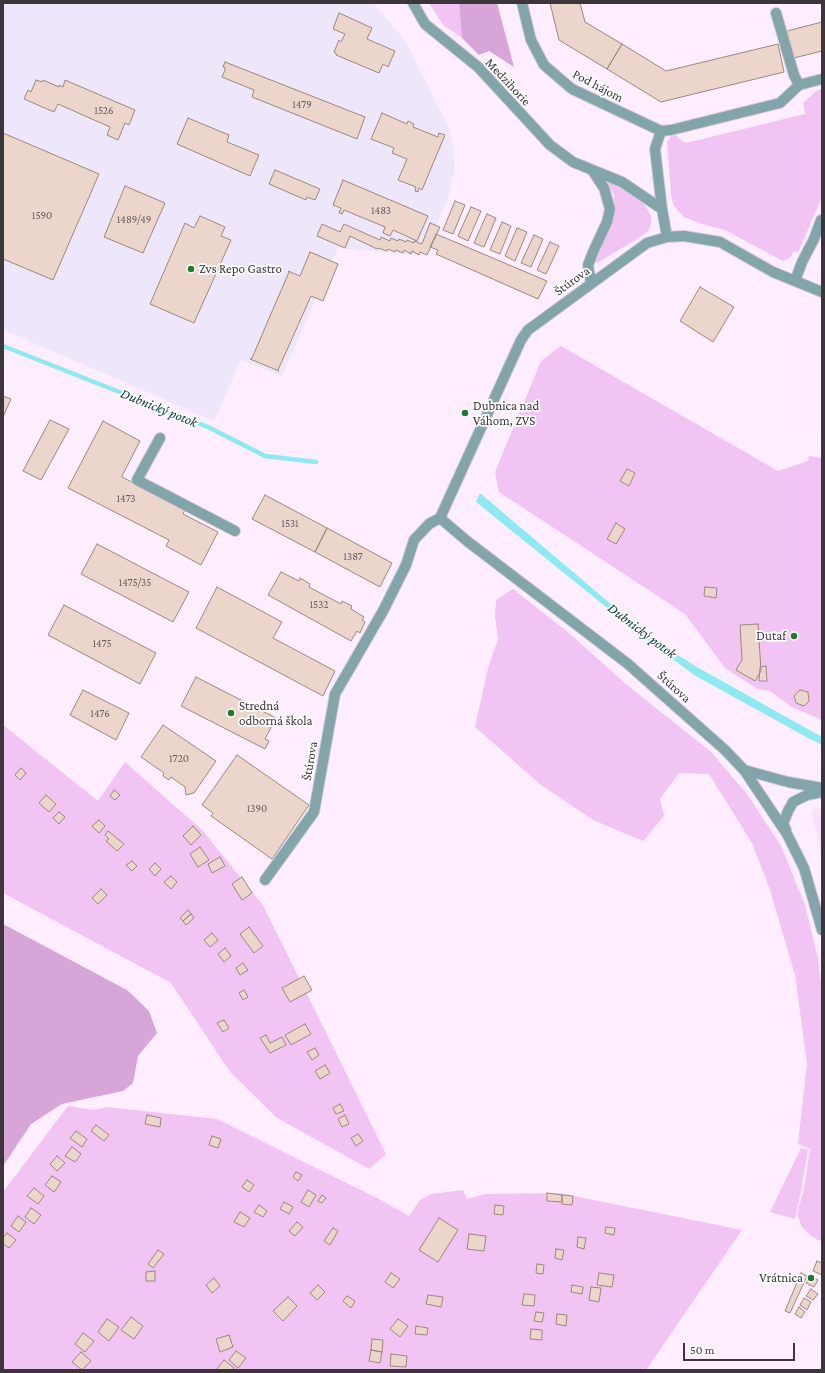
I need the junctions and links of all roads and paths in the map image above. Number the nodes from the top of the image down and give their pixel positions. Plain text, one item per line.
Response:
1 (413, 3) edge
2 (522, 3) edge
3 (776, 13) dead end
4 (822, 79) edge
5 (799, 85) junction
6 (661, 131) junction
7 (592, 170) junction
8 (662, 209) junction
9 (822, 221) edge
10 (667, 236) junction
11 (795, 281) junction
12 (591, 283) junction
13 (822, 292) edge
14 (160, 438) dead end
15 (440, 518) junction
16 (235, 531) dead end
17 (744, 770) junction
18 (822, 788) edge
19 (822, 792) edge
20 (787, 834) junction
21 (265, 880) dead end
22 (822, 930) edge

1 - 7 street, Medzihorie
2 - 6 street, Pod hájom
3 - 5 street
4 - 5 street
5 - 6 street
6 - 8 street
7 - 8 street, Medzihorie
7 - 12 street
8 - 10 street
9 - 11 street
10 - 11 street, Štúrova
10 - 12 street, Štúrova
11 - 13 street, Štúrova
12 - 15 street, Štúrova
14 - 16 street
15 - 17 street, Štúrova
15 - 21 street, Štúrova
17 - 18 street
17 - 20 street, Štúrova
19 - 20 street
20 - 22 street, Štúrova

